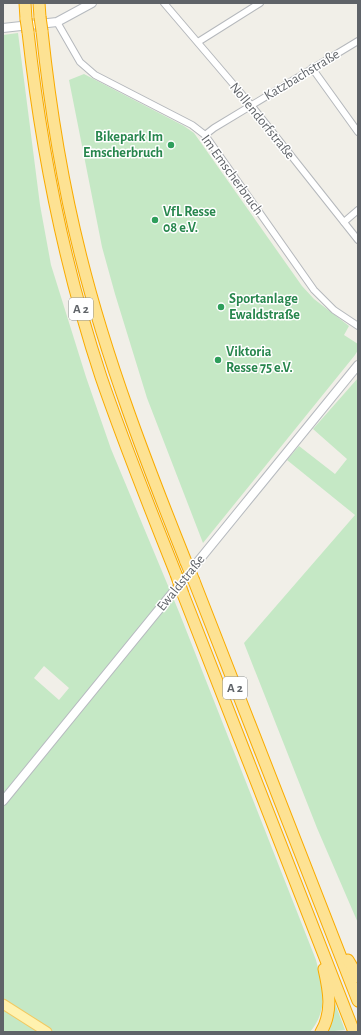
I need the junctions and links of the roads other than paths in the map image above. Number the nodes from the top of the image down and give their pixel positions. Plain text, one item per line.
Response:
1 (25, 3) edge
2 (39, 3) edge
3 (92, 3) edge
4 (164, 3) edge
5 (260, 3) edge
6 (57, 22) junction
7 (3, 28) edge
8 (358, 41) edge
9 (198, 42) junction
10 (312, 68) junction
11 (251, 106) junction
12 (358, 132) edge
13 (205, 135) junction
14 (358, 210) edge
15 (344, 222) junction
16 (358, 240) edge
17 (358, 326) edge
18 (358, 365) edge
19 (3, 801) edge
20 (324, 914) junction
21 (318, 937) junction
22 (358, 977) edge
23 (358, 1001) edge
24 (3, 1004) edge
25 (47, 1032) edge
26 (321, 1032) edge
27 (354, 1032) edge

1 - 21 highway, A 2, bridge
2 - 20 highway, A 2, bridge
3 - 6 main road
4 - 9 street, Nollendorfstraße
5 - 9 street
6 - 7 main road
6 - 13 street, Im Emscherbruch
8 - 10 street, Katzbachstraße
9 - 11 street, Nollendorfstraße
10 - 11 street, Katzbachstraße
10 - 12 street
11 - 13 street, Katzbachstraße
11 - 15 street, Nollendorfstraße
13 - 17 street, Im Emscherbruch
14 - 15 street
15 - 16 street, Nollendorfstraße
18 - 19 main road, Ewaldstraße
20 - 22 highway
20 - 23 highway, A 2
21 - 26 highway
21 - 27 highway, A 2
24 - 25 main road

